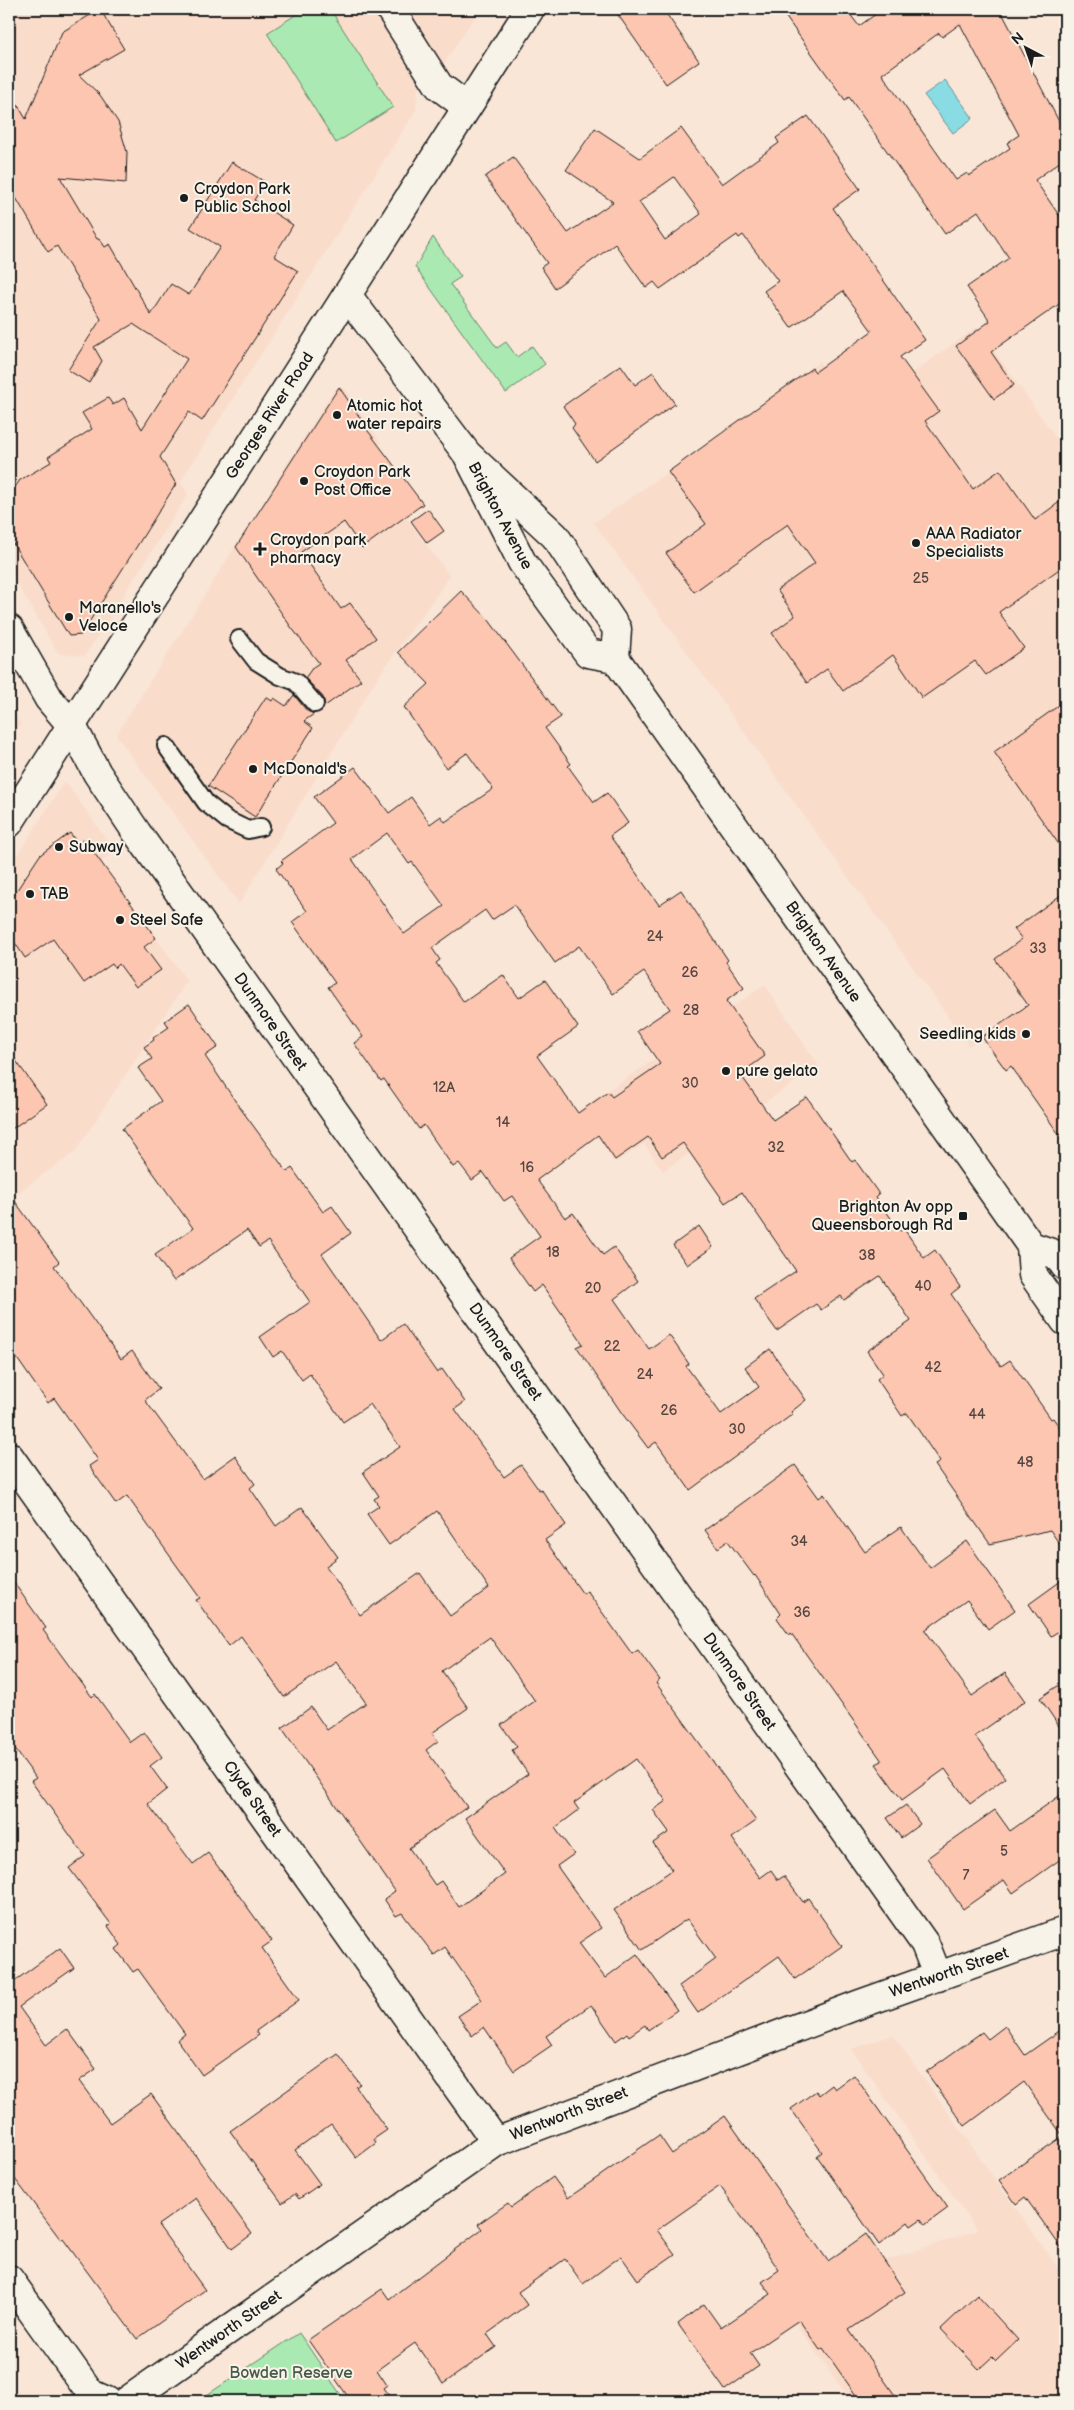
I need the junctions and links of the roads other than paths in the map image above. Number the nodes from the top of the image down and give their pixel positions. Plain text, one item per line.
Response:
1 (390, 9) edge
2 (530, 9) edge
3 (468, 107) junction
4 (348, 295) junction
5 (467, 454) junction
6 (9, 629) edge
7 (239, 640) dead end
8 (615, 658) junction
9 (315, 704) dead end
10 (72, 726) junction
11 (166, 746) dead end
12 (9, 823) edge
13 (261, 827) dead end
14 (1031, 1246) junction
15 (1065, 1266) edge
16 (1065, 1321) edge
17 (9, 1456) edge
18 (1065, 1931) edge
19 (938, 1977) junction
20 (496, 2142) junction
21 (9, 2279) edge
22 (107, 2401) edge
23 (128, 2401) edge

1 - 3 street
2 - 3 street, Georges River Road
3 - 4 street, Georges River Road
4 - 5 street, Brighton Avenue
4 - 10 street, Georges River Road
5 - 8 street, Brighton Avenue
5 - 8 street, Brighton Avenue
6 - 10 street, Dunmore Street
7 - 9 lane
8 - 14 street, Brighton Avenue
10 - 12 street, Georges River Road
10 - 19 street, Dunmore Street
11 - 13 lane
14 - 15 street
14 - 16 street
17 - 20 street, Clyde Street
18 - 19 street, Wentworth Street
19 - 20 street, Wentworth Street
20 - 23 street, Wentworth Street
21 - 22 street

